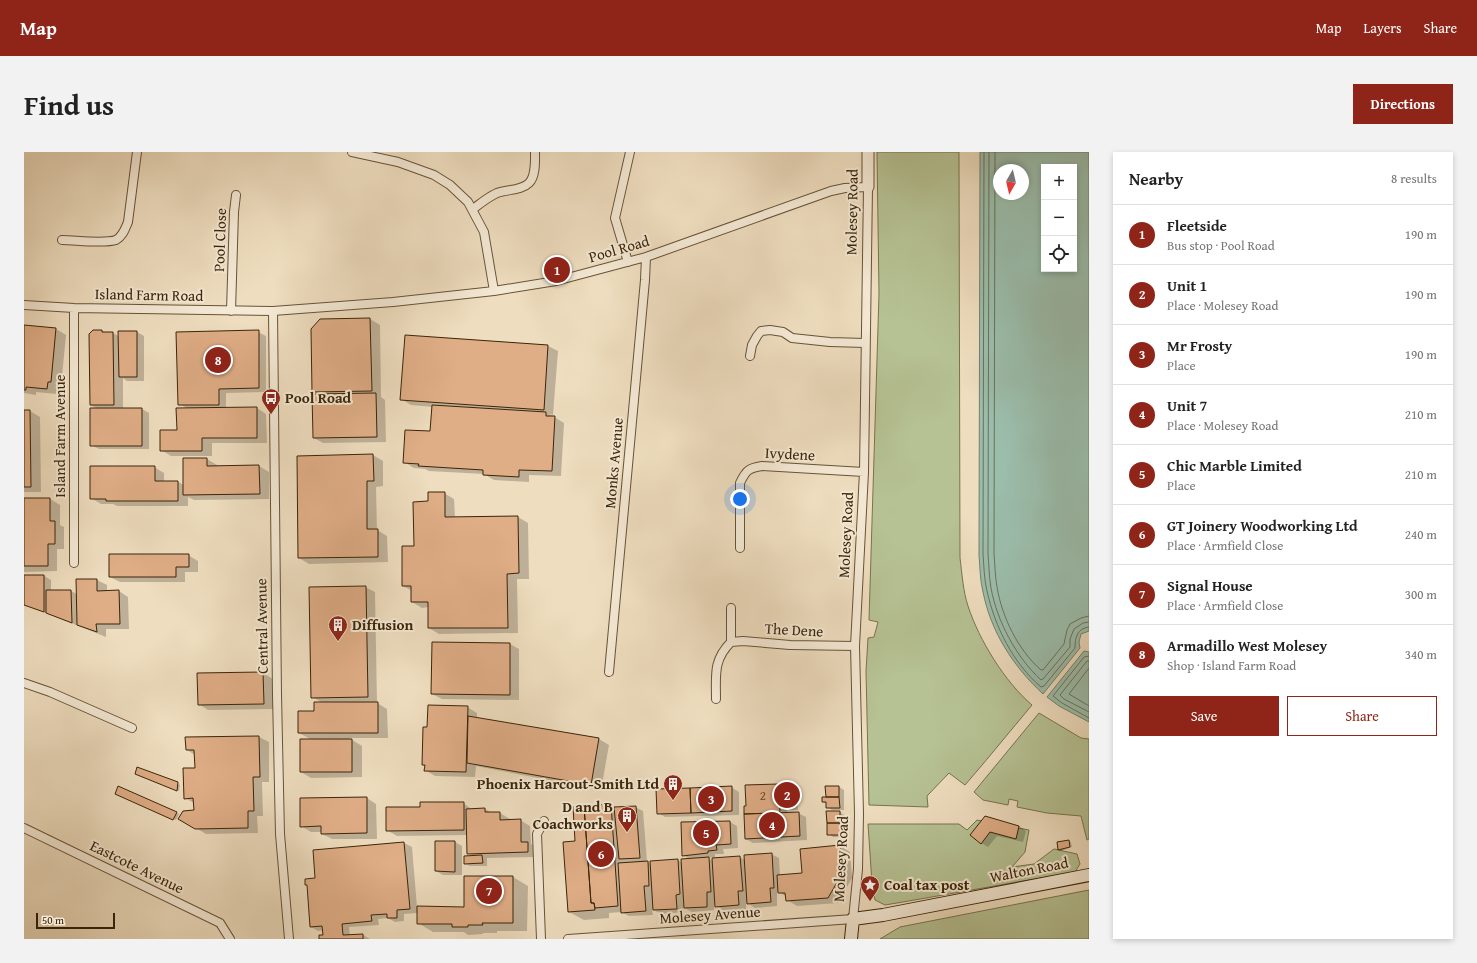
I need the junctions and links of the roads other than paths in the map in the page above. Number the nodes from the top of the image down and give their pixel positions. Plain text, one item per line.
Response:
1 (137, 152) edge
2 (352, 152) edge
3 (535, 152) edge
4 (630, 152) edge
5 (868, 152) edge
6 (868, 187) junction
7 (236, 195) dead end
8 (473, 209) junction
9 (62, 240) dead end
10 (646, 257) junction
11 (628, 262) junction
12 (494, 291) junction
13 (24, 305) edge
14 (74, 308) junction
15 (231, 311) junction
16 (273, 311) junction
17 (865, 343) junction
18 (750, 356) dead end
19 (864, 472) junction
20 (740, 548) dead end
21 (74, 564) dead end
22 (731, 608) dead end
23 (731, 642) junction
24 (855, 646) junction
25 (608, 672) dead end
26 (24, 683) edge
27 (716, 699) dead end
28 (132, 728) dead end
29 (544, 820) dead end
30 (24, 828) edge
31 (1089, 875) edge
32 (853, 919) junction
33 (230, 939) edge
34 (289, 939) edge
35 (541, 939) edge
36 (568, 939) edge
37 (851, 939) edge

1 - 9 street
2 - 8 street
3 - 8 street
4 - 11 street
5 - 6 street, Molesey Road
6 - 10 street, Pool Road
6 - 17 street, Molesey Road
7 - 15 street, Pool Close
8 - 12 street
10 - 11 street, Pool Road
10 - 25 street, Monks Avenue
11 - 12 street, Pool Road
12 - 16 street, Pool Road
13 - 14 street, Island Farm Road
14 - 15 street, Island Farm Road
14 - 21 street, Island Farm Avenue
15 - 16 street, Island Farm Road
16 - 34 street, Central Avenue
17 - 18 street
17 - 19 street, Molesey Road
19 - 20 street, Ivydene
19 - 24 street, Molesey Road
22 - 23 street
23 - 24 street, The Dene
23 - 27 street
24 - 32 street, Molesey Road
26 - 28 street
29 - 35 street
30 - 33 street, Eastcote Avenue
31 - 32 main road, Walton Road
32 - 36 street, Molesey Avenue
32 - 37 main road

